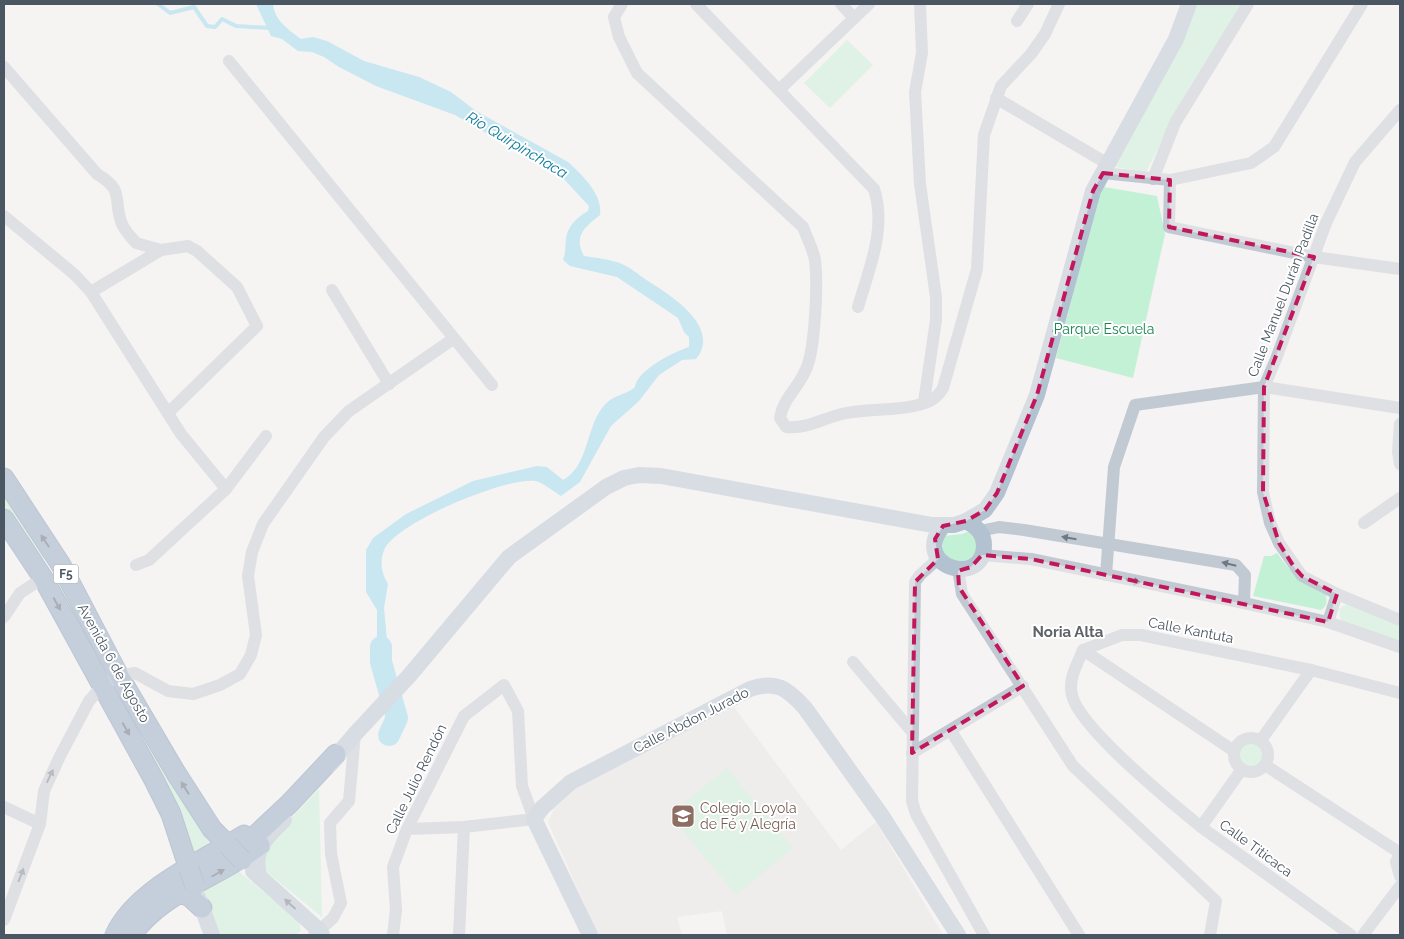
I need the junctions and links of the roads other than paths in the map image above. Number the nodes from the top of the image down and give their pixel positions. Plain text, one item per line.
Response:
1 (622, 4) edge
2 (696, 4) edge
3 (841, 4) edge
4 (869, 4) edge
5 (920, 4) edge
6 (1028, 4) edge
7 (1059, 4) edge
8 (1189, 4) edge
9 (1248, 4) edge
10 (1347, 4) edge
11 (1360, 8) edge
12 (854, 18) junction
13 (1017, 21) dead end
14 (228, 61) dead end
15 (4, 67) edge
16 (779, 90) junction
17 (996, 98) junction
18 (1400, 110) edge
19 (1105, 169) junction
20 (1153, 178) junction
21 (1170, 180) junction
22 (4, 216) edge
23 (161, 250) junction
24 (1314, 258) junction
25 (1400, 270) edge
26 (332, 290) dead end
27 (91, 292) junction
28 (858, 306) dead end
29 (454, 339) junction
30 (389, 384) junction
31 (492, 386) dead end
32 (1264, 387) junction
33 (924, 402) junction
34 (1400, 408) edge
35 (169, 412) junction
36 (1400, 424) edge
37 (266, 436) dead end
38 (1400, 464) edge
39 (4, 478) edge
40 (226, 489) junction
41 (1400, 498) edge
42 (4, 519) edge
43 (966, 521) junction
44 (1364, 523) dead end
45 (943, 526) junction
46 (980, 531) junction
47 (1110, 545) junction
48 (982, 555) junction
49 (939, 558) junction
50 (61, 565) junction
51 (136, 566) dead end
52 (958, 569) junction
53 (1106, 575) junction
54 (43, 578) junction
55 (1337, 594) junction
56 (1244, 603) junction
57 (4, 617) edge
58 (1400, 620) edge
59 (1328, 622) junction
60 (1400, 647) edge
61 (1083, 650) junction
62 (853, 662) dead end
63 (1311, 670) junction
64 (119, 676) junction
65 (102, 686) junction
66 (1023, 686) junction
67 (1400, 693) edge
68 (951, 731) junction
69 (913, 733) junction
70 (355, 734) junction
71 (1261, 740) junction
72 (1234, 752) junction
73 (912, 753) junction
74 (336, 754) joint
75 (1266, 764) junction
76 (1242, 769) junction
77 (4, 807) edge
78 (534, 819) junction
79 (40, 824) junction
80 (464, 827) junction
81 (1201, 827) junction
82 (407, 829) junction
83 (244, 846) junction
84 (1400, 854) edge
85 (1400, 876) edge
86 (259, 877) junction
87 (185, 882) junction
88 (1400, 886) edge
89 (202, 908) joint
90 (4, 920) edge
91 (319, 934) edge
92 (115, 935) edge
93 (123, 935) edge
94 (132, 935) edge
95 (212, 935) edge
96 (394, 935) edge
97 (459, 935) edge
98 (590, 935) edge
99 (958, 935) edge
100 (984, 935) edge
101 (1079, 935) edge
102 (1210, 935) edge
103 (1351, 935) edge
104 (1363, 935) edge

1 - 33 street
2 - 16 street
3 - 12 street
4 - 12 street
5 - 33 street
6 - 13 street
7 - 17 street
8 - 19 main road
9 - 20 street
10 - 11 street
11 - 21 street
12 - 16 street
14 - 29 street
15 - 23 street
16 - 28 street
17 - 19 street
17 - 33 street
18 - 24 street, Calle Manuel Durán Padilla
19 - 20 street
19 - 43 main road
20 - 21 street
21 - 24 street
22 - 27 street
23 - 27 street
23 - 35 street
24 - 25 street
24 - 32 street, Calle Manuel Durán Padilla
26 - 30 street
27 - 35 street
29 - 30 street
29 - 31 street
30 - 64 street
32 - 34 street
32 - 47 street
32 - 55 street, Calle Manuel Durán Padilla
35 - 40 street
36 - 38 street
37 - 40 street
50 -> 39 highway, Avenida 6 de Agosto / F5
40 - 51 street
41 - 44 street
42 - 54 highway, Avenida 6 de Agosto / F5
43 - 45 main road
43 - 46 main road
45 - 49 main road
45 - 70 main road
47 -> 46 street
46 - 48 main road
47 - 53 street
56 -> 47 street
48 - 52 main road
48 - 53 street
49 - 52 main road
49 - 69 street
50 - 54 highway
50 - 64 highway, Avenida 6 de Agosto / F5
52 - 66 street
53 -> 56 street
54 - 57 street
54 -> 65 highway, Avenida 6 de Agosto / F5
55 - 58 street, Calle Manuel Durán Padilla
55 - 59 street
56 - 59 street
59 - 60 street
61 - 63 street, Calle Kantuta
61 - 72 street
61 - 81 street
62 - 69 street
63 - 67 street, Calle Kantuta
63 - 71 street
64 - 65 street
83 -> 64 highway, Avenida 6 de Agosto / F5
79 -> 65 street
65 -> 87 highway, Avenida 6 de Agosto / F5
66 - 68 street
66 - 102 street
68 - 73 street
68 - 101 street
69 - 73 street
70 - 74 main road
70 - 91 street
71 - 72 street
71 - 75 street
72 - 76 street
73 - 100 street
74 - 83 highway
75 - 76 street
75 - 84 street
76 - 81 street, Calle Titicaca
77 - 79 street
78 - 80 street
78 - 82 street, Calle Julio Rendón
78 - 98 main road
78 - 99 main road, Calle Abdon Jurado
90 -> 79 street
80 - 82 street
80 - 97 street
81 - 103 street, Calle Titicaca
82 - 96 street, Calle Julio Rendón
83 - 86 main road
83 - 86 main road
83 - 87 highway
84 - 85 street
91 -> 86 main road
87 - 89 highway
87 - 92 highway
87 - 93 highway
87 - 94 highway
88 - 104 street
89 - 95 main road

